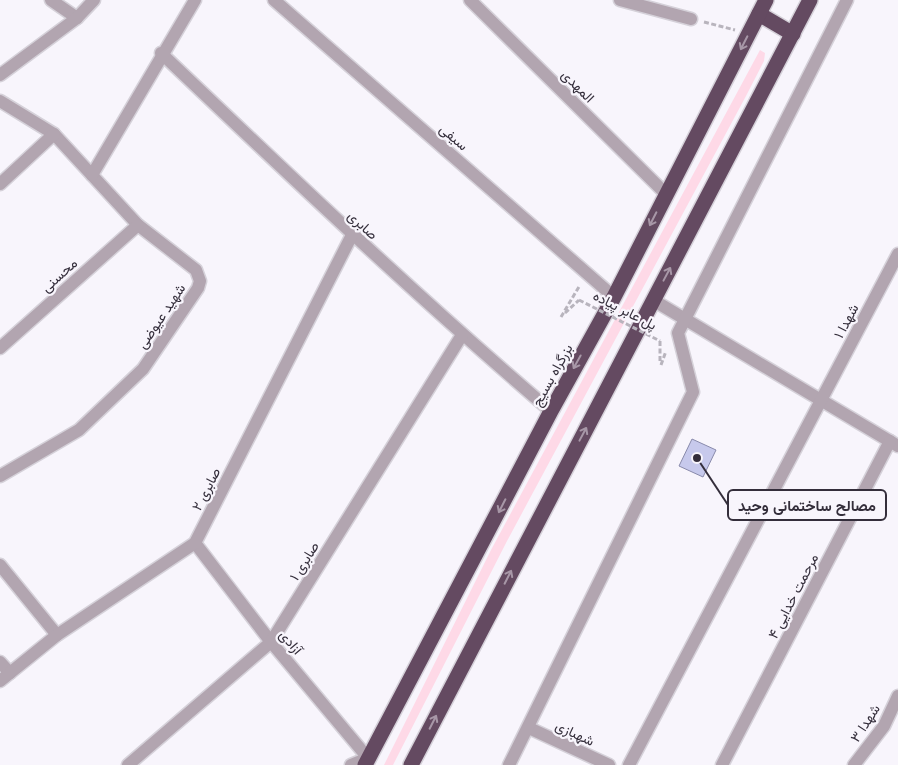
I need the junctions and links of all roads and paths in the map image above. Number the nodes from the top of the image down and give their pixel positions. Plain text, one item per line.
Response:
1 (51, 0) edge
2 (94, 0) edge
3 (195, 0) edge
4 (274, 0) edge
5 (470, 0) edge
6 (620, 0) edge
7 (766, 0) edge
8 (810, 0) edge
9 (846, 0) edge
10 (759, 14) junction
11 (77, 18) junction
12 (692, 19) joint
13 (749, 33) junction
14 (793, 34) junction
15 (161, 54) junction
16 (0, 74) edge
17 (0, 101) edge
18 (54, 134) junction
19 (92, 174) junction
20 (0, 184) edge
21 (666, 194) junction
22 (138, 225) junction
23 (352, 235) junction
24 (898, 254) edge
25 (587, 274) junction
26 (614, 297) junction
27 (653, 300) junction
28 (685, 320) junction
29 (462, 336) junction
30 (0, 348) edge
31 (660, 365) dead end
32 (821, 401) junction
33 (550, 411) junction
34 (894, 444) edge
35 (0, 476) edge
36 (195, 543) junction
37 (0, 565) edge
38 (57, 635) junction
39 (271, 642) junction
40 (0, 662) edge
41 (5, 677) edge
42 (898, 696) edge
43 (528, 728) junction
44 (366, 761) edge
45 (128, 765) edge
46 (351, 765) edge
47 (411, 765) edge
48 (509, 765) edge
49 (609, 765) edge
50 (629, 765) edge
51 (722, 765) edge
52 (854, 765) edge

1 - 11 street
2 - 11 street
3 - 15 street
4 - 25 street, سیفی
5 - 21 street, المهدی
6 - 12 street
7 - 10 highway, بزرگراه بسیج
8 - 14 highway
9 - 28 street
10 - 13 highway, بزرگراه بسیج
10 - 14 highway
11 - 16 street
12 - 13 path
13 -> 21 highway, بزرگراه بسیج
27 -> 14 highway
15 - 19 street
15 - 23 street, صابری
17 - 18 street, شهید عیوضی
18 - 19 street, شهید عیوضی
18 - 20 street
19 - 22 street, شهید عیوضی
21 -> 26 highway, بزرگراه بسیج
22 - 30 street, محسنی
22 - 35 street, شهید عیوضی
23 - 29 street, صابری
23 - 36 street, صابری ۲
24 - 32 street, شهدا ۱
25 - 26 street, سیفی
25 - 31 path, پل عابر پیاده, bridge
26 -> 33 highway, بزرگراه بسیج
27 - 28 street
47 -> 27 highway
28 - 32 street
28 - 43 street
29 - 33 street, صابری
29 - 39 street, صابری ۱
32 - 34 street
32 - 50 street, شهدا ۱
33 -> 44 highway, بزرگراه بسیج
34 - 51 street, مرحمت خدایی ۴
36 - 38 street, صابری ۲
36 - 39 street, آزادی
37 - 38 street
38 - 41 street, صابری ۲
39 - 44 street, آزادی
39 - 45 street, صابری ۱
40 - 41 street
42 - 52 street, شهدا ۳
43 - 48 street
43 - 49 street, شهبازی
44 - 46 street

